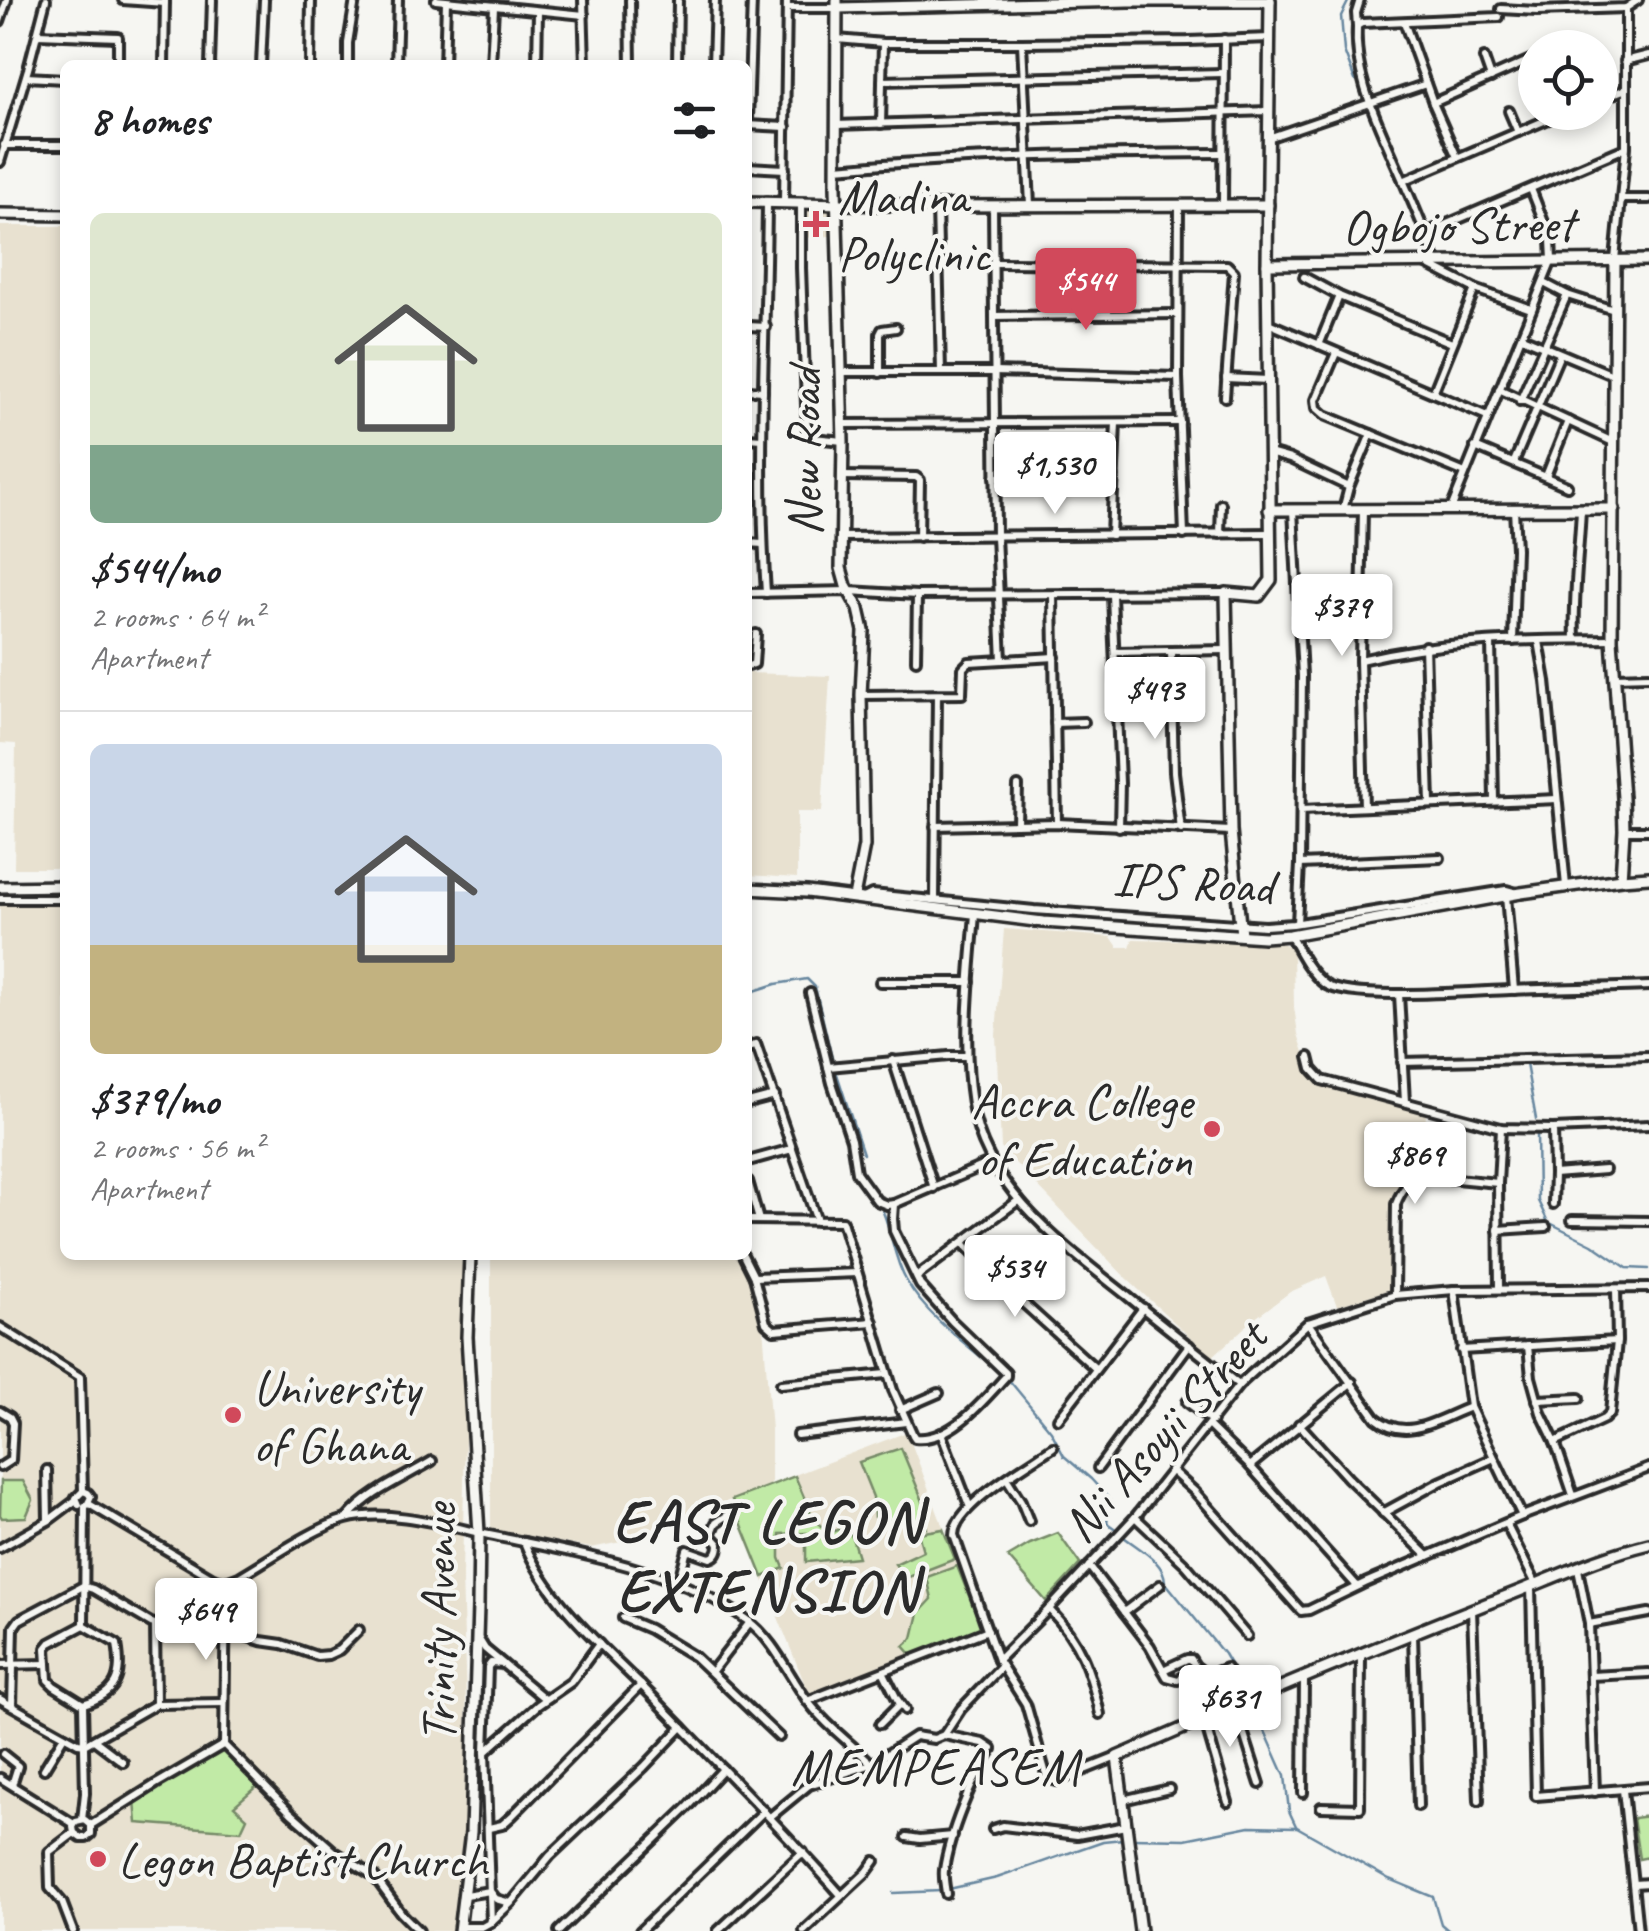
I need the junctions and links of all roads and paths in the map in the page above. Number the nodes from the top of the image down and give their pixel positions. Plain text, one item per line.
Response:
1 (8, 0) edge
2 (46, 0) edge
3 (123, 0) edge
4 (212, 0) edge
5 (264, 0) edge
6 (311, 0) edge
7 (356, 0) edge
8 (398, 0) edge
9 (436, 0) edge
10 (584, 0) edge
11 (630, 0) edge
12 (678, 0) edge
13 (715, 0) edge
14 (752, 0) edge
15 (1129, 0) edge
16 (1270, 0) edge
17 (1360, 0) edge
18 (1638, 0) edge
19 (1056, 1) edge
20 (1084, 1) edge
21 (165, 2) edge
22 (446, 2) edge
23 (787, 4) edge
24 (837, 4) edge
25 (1588, 4) edge
26 (494, 7) junction
27 (1626, 8) junction
28 (538, 11) junction
29 (584, 15) junction
30 (0, 21) edge
31 (1404, 22) junction
32 (1357, 26) junction
33 (38, 34) junction
34 (1271, 38) junction
35 (1224, 39) junction
36 (837, 40) junction
37 (1022, 42) junction
38 (883, 43) junction
39 (1649, 54) edge
40 (1484, 58) dead end
41 (118, 60) edge
42 (164, 60) edge
43 (210, 60) edge
44 (261, 60) edge
45 (310, 60) edge
46 (348, 60) edge
47 (396, 60) edge
48 (444, 60) edge
49 (491, 60) edge
50 (536, 60) edge
51 (584, 60) edge
52 (631, 60) edge
53 (677, 60) edge
54 (713, 60) edge
55 (750, 60) edge
56 (1625, 61) junction
57 (1518, 66) edge
58 (1223, 73) junction
59 (26, 77) junction
60 (1024, 77) junction
61 (1491, 78) junction
62 (60, 79) edge
63 (882, 81) junction
64 (1426, 84) junction
65 (1626, 89) junction
66 (1618, 92) edge
67 (1368, 102) junction
68 (1433, 103) junction
69 (1269, 111) junction
70 (1510, 111) dead end
71 (1222, 112) junction
72 (1027, 118) junction
73 (752, 123) edge
74 (881, 124) junction
75 (836, 125) junction
76 (786, 127) junction
77 (1523, 130) edge
78 (1518, 132) junction
79 (1268, 138) junction
80 (4, 144) junction
81 (60, 145) edge
82 (1626, 148) junction
83 (1222, 153) junction
84 (1028, 155) junction
85 (1457, 156) junction
86 (0, 162) edge
87 (752, 167) edge
88 (785, 168) junction
89 (836, 168) junction
90 (1404, 181) junction
91 (1532, 189) junction
92 (1649, 199) edge
93 (1621, 200) junction
94 (767, 201) junction
95 (752, 202) edge
96 (784, 202) junction
97 (801, 202) junction
98 (836, 203) junction
99 (1030, 204) junction
100 (993, 205) junction
101 (1268, 205) junction
102 (937, 206) junction
103 (1179, 206) junction
104 (1222, 206) junction
105 (0, 214) edge
106 (60, 216) edge
107 (1426, 234) junction
108 (1552, 260) junction
109 (1615, 260) junction
110 (1649, 260) edge
111 (1424, 262) junction
112 (993, 263) junction
113 (1436, 263) junction
114 (1267, 264) junction
115 (1179, 265) junction
116 (1304, 277) dead end
117 (1544, 283) junction
118 (1475, 289) junction
119 (1567, 294) junction
120 (1339, 296) junction
121 (1532, 309) junction
122 (1614, 310) junction
123 (1178, 314) junction
124 (994, 316) junction
125 (1268, 323) junction
126 (752, 326) edge
127 (766, 326) junction
128 (896, 328) dead end
129 (1522, 337) junction
130 (1452, 343) junction
131 (1319, 344) junction
132 (1544, 348) junction
133 (1336, 353) junction
134 (1560, 354) junction
135 (842, 372) junction
136 (940, 372) junction
137 (994, 372) junction
138 (880, 373) junction
139 (1178, 376) junction
140 (1616, 376) junction
141 (1226, 378) junction
142 (1268, 380) junction
143 (1498, 389) junction
144 (752, 390) edge
145 (763, 390) junction
146 (1433, 393) junction
147 (1225, 397) dead end
148 (1520, 400) junction
149 (1536, 408) junction
150 (1488, 416) junction
151 (1568, 421) junction
152 (1180, 422) junction
153 (994, 423) junction
154 (1116, 423) junction
155 (843, 424) junction
156 (1371, 434) junction
157 (752, 438) edge
158 (762, 438) junction
159 (843, 440) junction
160 (1614, 442) junction
161 (1475, 446) junction
162 (1268, 453) junction
163 (1514, 462) junction
164 (1464, 473) junction
165 (842, 476) junction
166 (1546, 476) junction
167 (995, 477) junction
168 (1114, 478) junction
169 (1567, 486) dead end
170 (1349, 487) junction
171 (1221, 504) dead end
172 (1581, 508) junction
173 (1451, 509) junction
174 (1514, 509) junction
175 (1269, 510) junction
176 (1294, 510) junction
177 (1343, 510) junction
178 (1363, 510) junction
179 (1614, 510) junction
180 (1270, 533) junction
181 (1184, 534) junction
182 (1220, 534) junction
183 (1111, 535) junction
184 (996, 536) junction
185 (840, 537) junction
186 (919, 537) junction
187 (752, 544) edge
188 (763, 544) junction
189 (849, 591) junction
190 (752, 593) edge
191 (766, 593) junction
192 (1226, 594) junction
193 (917, 595) junction
194 (999, 595) junction
195 (1053, 595) junction
196 (1112, 595) junction
197 (756, 634) dead end
198 (1575, 639) junction
199 (1612, 639) junction
200 (1490, 641) junction
201 (1513, 641) junction
202 (1539, 641) junction
203 (1426, 646) junction
204 (1226, 650) junction
205 (1171, 651) junction
206 (1114, 652) junction
207 (1054, 657) junction
208 (916, 660) dead end
209 (1002, 660) junction
210 (1360, 660) junction
211 (752, 665) edge
212 (1649, 676) edge
213 (1614, 677) junction
214 (861, 696) junction
215 (937, 696) junction
216 (1084, 722) dead end
217 (1056, 723) junction
218 (1018, 786) dead end
219 (1556, 799) junction
220 (1494, 800) junction
221 (1430, 803) junction
222 (1364, 806) junction
223 (1301, 810) junction
224 (1017, 823) junction
225 (1057, 823) junction
226 (935, 826) junction
227 (1119, 827) junction
228 (1180, 830) junction
229 (1624, 830) junction
230 (1649, 830) edge
231 (1231, 831) junction
232 (1440, 858) dead end
233 (1300, 864) junction
234 (1621, 878) junction
235 (1649, 878) edge
236 (60, 886) edge
237 (1566, 886) junction
238 (0, 887) edge
239 (752, 888) edge
240 (1518, 894) junction
241 (1506, 896) junction
242 (858, 898) junction
243 (60, 899) edge
244 (0, 900) edge
245 (936, 900) junction
246 (975, 914) junction
247 (1296, 924) junction
248 (1240, 929) junction
249 (1290, 935) junction
250 (880, 982) dead end
251 (970, 982) junction
252 (1649, 986) edge
253 (1514, 990) junction
254 (810, 992) dead end
255 (1398, 994) junction
256 (752, 1046) edge
257 (967, 1056) junction
258 (1649, 1056) edge
259 (1309, 1058) dead end
260 (894, 1060) junction
261 (1402, 1062) junction
262 (828, 1067) junction
263 (775, 1096) junction
264 (752, 1102) edge
265 (1404, 1102) junction
266 (1649, 1125) edge
267 (1501, 1128) junction
268 (1554, 1129) junction
269 (792, 1149) junction
270 (752, 1160) edge
271 (992, 1162) junction
272 (1605, 1170) dead end
273 (1554, 1174) junction
274 (1498, 1183) junction
275 (934, 1188) junction
276 (752, 1193) edge
277 (1019, 1200) junction
278 (894, 1204) junction
279 (1553, 1204) dead end
280 (752, 1220) edge
281 (760, 1220) junction
282 (818, 1220) junction
283 (1572, 1220) dead end
284 (1649, 1221) edge
285 (1546, 1227) dead end
286 (1498, 1230) junction
287 (963, 1243) junction
288 (470, 1260) edge
289 (746, 1260) edge
290 (857, 1273) junction
291 (754, 1276) junction
292 (917, 1279) junction
293 (1649, 1288) edge
294 (1499, 1289) junction
295 (1616, 1289) junction
296 (1454, 1290) junction
297 (1396, 1295) junction
298 (1142, 1308) junction
299 (872, 1322) junction
300 (1308, 1323) junction
301 (0, 1327) edge
302 (1617, 1341) junction
303 (1189, 1345) junction
304 (1528, 1346) junction
305 (1462, 1350) junction
306 (1095, 1368) junction
307 (888, 1374) junction
308 (1352, 1382) junction
309 (781, 1384) dead end
310 (1239, 1385) junction
311 (939, 1393) dead end
312 (1579, 1398) dead end
313 (1537, 1400) junction
314 (1188, 1402) dead end
315 (1470, 1406) junction
316 (900, 1410) junction
317 (0, 1411) edge
318 (1058, 1420) dead end
319 (906, 1422) junction
320 (1210, 1423) junction
321 (1299, 1424) junction
322 (941, 1434) junction
323 (797, 1435) dead end
324 (1555, 1442) junction
325 (1053, 1447) dead end
326 (1494, 1458) junction
327 (432, 1462) dead end
328 (1250, 1466) junction
329 (0, 1468) edge
330 (1098, 1468) dead end
331 (1649, 1468) edge
332 (47, 1470) dead end
333 (1171, 1470) junction
334 (1007, 1479) junction
335 (1574, 1495) junction
336 (84, 1504) junction
337 (969, 1506) junction
338 (1383, 1513) junction
339 (732, 1514) dead end
340 (1522, 1516) junction
341 (1135, 1517) junction
342 (348, 1518) junction
343 (1029, 1520) dead end
344 (48, 1521) junction
345 (1506, 1524) junction
346 (479, 1533) junction
347 (524, 1542) junction
348 (1649, 1544) edge
349 (0, 1548) edge
350 (1428, 1556) junction
351 (1089, 1566) junction
352 (1578, 1569) junction
353 (226, 1582) junction
354 (678, 1583) junction
355 (1160, 1585) dead end
356 (84, 1586) junction
357 (1357, 1586) junction
358 (1534, 1586) junction
359 (1049, 1609) junction
360 (1472, 1610) junction
361 (1124, 1612) junction
362 (1649, 1614) edge
363 (622, 1618) dead end
364 (750, 1622) junction
365 (155, 1624) junction
366 (1589, 1624) junction
367 (84, 1625) junction
368 (224, 1628) junction
369 (359, 1630) dead end
370 (988, 1630) junction
371 (1412, 1634) junction
372 (477, 1636) junction
373 (1247, 1636) dead end
374 (600, 1644) junction
375 (485, 1649) junction
376 (1362, 1655) junction
377 (47, 1664) junction
378 (503, 1664) junction
379 (1000, 1664) junction
380 (0, 1665) edge
381 (12, 1665) junction
382 (490, 1665) junction
383 (1198, 1669) junction
384 (1164, 1670) junction
385 (712, 1671) junction
386 (884, 1672) junction
387 (1649, 1672) edge
388 (1591, 1676) junction
389 (1304, 1679) junction
390 (640, 1685) junction
391 (0, 1700) edge
392 (545, 1700) junction
393 (808, 1701) junction
394 (224, 1703) junction
395 (83, 1704) junction
396 (156, 1704) junction
397 (1240, 1704) junction
398 (12, 1706) junction
399 (1100, 1714) dead end
400 (1204, 1719) junction
401 (880, 1724) dead end
402 (682, 1727) junction
403 (944, 1735) junction
404 (64, 1736) junction
405 (779, 1737) dead end
406 (94, 1740) junction
407 (82, 1744) junction
408 (224, 1745) junction
409 (485, 1752) junction
410 (2, 1754) edge
411 (1118, 1758) junction
412 (123, 1762) dead end
413 (872, 1764) junction
414 (723, 1768) junction
415 (44, 1770) dead end
416 (0, 1778) edge
417 (1260, 1784) dead end
418 (12, 1785) junction
419 (1649, 1787) edge
420 (1169, 1789) dead end
421 (1623, 1790) junction
422 (1595, 1792) junction
423 (1304, 1793) dead end
424 (1123, 1800) junction
425 (1479, 1801) dead end
426 (1228, 1802) dead end
427 (1418, 1806) dead end
428 (1321, 1808) dead end
429 (767, 1814) junction
430 (91, 1825) junction
431 (77, 1826) junction
432 (1126, 1827) junction
433 (489, 1828) junction
434 (993, 1828) dead end
435 (907, 1836) dead end
436 (953, 1836) junction
437 (803, 1852) junction
438 (875, 1861) dead end
439 (1649, 1883) edge
440 (1634, 1884) junction
441 (945, 1890) dead end
442 (490, 1891) junction
443 (465, 1895) junction
444 (841, 1896) junction
445 (511, 1903) junction
446 (491, 1922) junction
447 (460, 1929) edge
448 (73, 1931) edge
449 (418, 1931) edge
450 (559, 1931) edge
451 (640, 1931) edge
452 (718, 1931) edge
453 (804, 1931) edge
454 (1140, 1931) edge
455 (1638, 1931) edge

1 - 30 street
2 - 33 street
3 - 21 street
4 - 43 street
5 - 44 street
6 - 45 street
7 - 46 street
8 - 47 street
9 - 22 street
10 - 29 street
11 - 52 street
12 - 53 street
13 - 54 street
14 - 55 street
15 - 16 street
15 - 20 street
16 - 34 street
17 - 32 street
18 - 27 street
19 - 20 street
19 - 24 street
21 - 42 street
22 - 26 street
22 - 48 street
23 - 24 street
23 - 76 street
24 - 36 street, New Road
25 - 27 street
25 - 31 street
26 - 28 street
26 - 49 street
27 - 56 street
28 - 29 street
28 - 50 street
29 - 51 street
31 - 32 street
31 - 64 street
32 - 67 street
33 - 41 street
33 - 59 street
34 - 35 street
34 - 69 street
35 - 37 street
35 - 58 street
36 - 38 street
36 - 75 street, New Road
37 - 38 street
37 - 60 street
38 - 63 street
39 - 56 street
40 - 61 street
56 - 65 street
57 - 61 street
58 - 60 street
58 - 71 street
59 - 62 street
59 - 80 street
60 - 63 street
60 - 72 street
61 - 68 street
63 - 74 street
64 - 67 street
64 - 68 street
65 - 66 street
65 - 82 street
67 - 79 street
67 - 90 street
68 - 85 street
69 - 71 street
69 - 79 street
70 - 78 street
71 - 72 street
71 - 83 street
72 - 74 street
72 - 84 street
73 - 76 street
74 - 75 street
75 - 89 street, New Road
76 - 88 street
77 - 78 street
78 - 85 street
79 - 101 street
80 - 81 street
80 - 86 street
82 - 91 street
82 - 93 street
83 - 84 street
83 - 104 street
84 - 89 street
84 - 99 street
85 - 90 street
87 - 88 street
88 - 96 street
89 - 98 street, New Road
90 - 107 street
91 - 107 street
91 - 108 street
92 - 93 street
93 - 109 street
94 - 95 street
94 - 96 street
94 - 127 street
96 - 97 street
97 - 98 street
97 - 159 street
98 - 102 street
98 - 135 street, New Road
99 - 100 street
99 - 103 street
100 - 102 street
100 - 112 street
101 - 104 street
101 - 114 street
102 - 136 street
103 - 104 street
103 - 115 street
105 - 106 street
107 - 113 street
108 - 109 street, Ogbojo Street
108 - 113 street, Ogbojo Street
108 - 117 street
109 - 110 street, Ogbojo Street
109 - 122 street
111 - 113 street, Ogbojo Street
111 - 114 street, Ogbojo Street
111 - 118 street
112 - 115 street
112 - 124 street
114 - 125 street
115 - 123 street
115 - 141 street
116 - 120 street
117 - 119 street
117 - 121 street
118 - 121 street
118 - 130 street
119 - 122 street
119 - 132 street
120 - 130 street
120 - 131 street
121 - 129 street
122 - 140 street
123 - 124 street
123 - 139 street
124 - 137 street
125 - 131 street
125 - 142 street
126 - 127 street
127 - 145 street
128 - 138 street
129 - 132 street
129 - 143 street
130 - 146 street
131 - 133 street
132 - 134 street
132 - 148 street
133 - 146 street
133 - 156 street
134 - 140 street
134 - 149 street
135 - 138 street
135 - 155 street, New Road
136 - 137 street
136 - 138 street
137 - 139 street
137 - 153 street
139 - 152 street
140 - 160 street
141 - 142 street
141 - 147 street
142 - 162 street
143 - 148 street
143 - 150 street
144 - 145 street
145 - 158 street
146 - 150 street
148 - 149 street
149 - 151 street
149 - 163 street
150 - 161 street
151 - 160 street
151 - 166 street
152 - 154 street
152 - 181 street
153 - 154 street
153 - 155 street
153 - 167 street
154 - 168 street
155 - 159 street, New Road
156 - 164 street
156 - 170 street
157 - 158 street
158 - 188 street
159 - 165 street, New Road
160 - 179 street
161 - 163 street
161 - 164 street
162 - 170 street
162 - 175 street
163 - 166 street
164 - 173 street
165 - 185 street, New Road
165 - 186 street
166 - 169 street
167 - 168 street
167 - 184 street
168 - 183 street
170 - 177 street
171 - 182 street
172 - 174 street
172 - 179 street
172 - 198 street
173 - 174 street
173 - 178 street
174 - 201 street
175 - 176 street
175 - 180 street
176 - 177 street
176 - 223 street
177 - 178 street
178 - 210 street
179 - 199 street
180 - 182 street
180 - 192 street
181 - 182 street
181 - 183 street
183 - 184 street
184 - 186 street
184 - 194 street
185 - 186 street
185 - 189 street, New Road
187 - 188 street
188 - 191 street
189 - 191 street
189 - 193 street
189 - 214 street, New Road
190 - 191 street
192 - 196 street
192 - 204 street
193 - 194 street
193 - 208 street
194 - 195 street
194 - 209 street
195 - 196 street
195 - 207 street
196 - 206 street
197 - 211 street
198 - 199 street
198 - 202 street
199 - 213 street
200 - 201 street
200 - 203 street
200 - 220 street
201 - 202 street
202 - 219 street
203 - 210 street
203 - 221 street
204 - 205 street
204 - 231 street
205 - 206 street
205 - 228 street
206 - 227 street
207 - 209 street
207 - 217 street
209 - 215 street
210 - 222 street
212 - 213 street
213 - 229 street
214 - 215 street
214 - 242 street, New Road
215 - 226 street
216 - 217 street
217 - 225 street
218 - 224 street
219 - 220 street
219 - 237 street
220 - 221 street
221 - 222 street
222 - 223 street
223 - 233 street
224 - 225 street
224 - 226 street
225 - 227 street
226 - 245 street
227 - 228 street
228 - 231 street
229 - 230 street
229 - 234 street
231 - 248 street
232 - 233 street
233 - 247 street
234 - 235 street, IPS Road
234 - 237 street, IPS Road
236 - 238 street
237 - 240 street, IPS Road
239 - 242 street, IPS Road
240 - 241 street, IPS Road
240 - 247 street, IPS Road
241 - 249 street, IPS Road
241 - 253 street
242 - 245 street, IPS Road
242 - 246 street, IPS Road
243 - 244 street
245 - 248 street, IPS Road
246 - 248 street, IPS Road
246 - 251 street
247 - 248 street, IPS Road
248 - 249 street, IPS Road
249 - 255 street
250 - 251 street
251 - 257 street
252 - 253 street
253 - 255 street
254 - 262 street
255 - 261 street
256 - 263 street
257 - 260 street
257 - 271 street
258 - 261 street
259 - 265 street
260 - 262 street
260 - 275 street
261 - 265 street
262 - 278 street
263 - 264 street
263 - 269 street
265 - 267 street
266 - 268 street
267 - 268 street
267 - 274 street
268 - 273 street
269 - 270 street
269 - 282 street
271 - 275 street
271 - 277 street
272 - 273 street
273 - 279 street
274 - 286 street
274 - 297 street
275 - 278 street
276 - 281 street
277 - 287 street
277 - 298 street
278 - 292 street
280 - 281 street
281 - 282 street
282 - 290 street
283 - 284 street
285 - 286 street
286 - 294 street
287 - 292 street
287 - 306 street
288 - 346 street, Trinity Avenue
289 - 291 street
290 - 291 street
290 - 299 street
291 - 299 street
292 - 322 street
293 - 295 street, Nii Asoyii Street
294 - 295 street, Nii Asoyii Street
294 - 296 street, Nii Asoyii Street
295 - 302 street
296 - 297 street, Nii Asoyii Street
296 - 305 street
297 - 300 street, Nii Asoyii Street
298 - 303 street
298 - 306 street
299 - 307 street
300 - 308 street
300 - 310 street, Nii Asoyii Street
301 - 336 street
302 - 304 street
302 - 324 street
303 - 310 street
303 - 330 street
304 - 305 street
304 - 313 street
305 - 315 street
306 - 318 street
307 - 309 street
307 - 316 street
308 - 315 street
308 - 321 street
310 - 320 street, Nii Asoyii Street
311 - 316 street
312 - 313 street
313 - 324 street
314 - 320 street
315 - 326 street
316 - 319 street
317 - 329 street
319 - 322 street
319 - 323 street
320 - 328 street
320 - 333 street, Nii Asoyii Street
321 - 328 street
321 - 338 street
322 - 337 street
324 - 335 street
325 - 334 street
326 - 338 street
326 - 340 street
327 - 342 street
328 - 357 street
331 - 335 street
332 - 344 street
333 - 341 street, Nii Asoyii Street
333 - 357 street
334 - 337 street
334 - 343 street
335 - 340 street
336 - 344 street
336 - 353 street
336 - 356 street
337 - 370 street
338 - 350 street
339 - 354 street
340 - 345 street
341 - 351 street, Nii Asoyii Street
341 - 373 street
342 - 346 street
342 - 353 street
344 - 349 street
345 - 350 street
345 - 358 street
346 - 347 street
346 - 372 street, Trinity Avenue
347 - 354 street
347 - 374 street
348 - 352 street
350 - 357 street
351 - 359 street, Nii Asoyii Street
351 - 361 street
352 - 358 street
352 - 366 street
353 - 368 street
354 - 364 street
355 - 361 street
356 - 365 street
356 - 367 street
356 - 381 street
358 - 360 street
358 - 422 street
359 - 379 street, Nii Asoyii Street
359 - 399 street
360 - 371 street
360 - 425 street
361 - 384 street
362 - 366 street
363 - 385 street
364 - 385 street
364 - 393 street
365 - 368 street
365 - 396 street
366 - 388 street
367 - 377 street
367 - 395 street
368 - 369 street
368 - 394 street
370 - 379 street
370 - 386 street
371 - 376 street
371 - 427 street
372 - 375 street
372 - 443 street, Trinity Avenue
374 - 390 street
374 - 392 street
375 - 378 street
375 - 382 street
376 - 389 street
376 - 428 street
377 - 381 street
377 - 395 street
378 - 382 street
378 - 392 street
379 - 403 street, Nii Asoyii Street
379 - 411 street
380 - 381 street
381 - 398 street
382 - 409 street
383 - 384 street
383 - 384 street
383 - 397 street
385 - 405 street
386 - 393 street
386 - 401 street
387 - 388 street
388 - 422 street
389 - 397 street
389 - 423 street
390 - 402 street
390 - 433 street
391 - 398 street
392 - 409 street
393 - 413 street
394 - 396 street
394 - 408 street
395 - 407 street
396 - 406 street
397 - 400 street
397 - 417 street
398 - 404 street
400 - 411 street
400 - 426 street
402 - 414 street
402 - 445 street
403 - 413 street
403 - 436 street
404 - 407 street
404 - 415 street
406 - 407 street
406 - 412 street
407 - 431 street
408 - 430 street
408 - 449 street
409 - 433 street
410 - 418 street
411 - 424 street
413 - 429 street
414 - 429 street
414 - 450 street
416 - 418 street
418 - 431 street
419 - 421 street
420 - 424 street
421 - 422 street
421 - 440 street
424 - 432 street
429 - 437 street
429 - 451 street
430 - 431 street
430 - 431 street
431 - 448 street
432 - 434 street
432 - 454 street
433 - 442 street
435 - 436 street
436 - 441 street
437 - 444 street
437 - 452 street
438 - 444 street
439 - 440 street
440 - 455 street
442 - 443 street
442 - 445 street
442 - 446 street
443 - 447 street, Trinity Avenue
444 - 453 street
445 - 446 street
446 - 447 street

